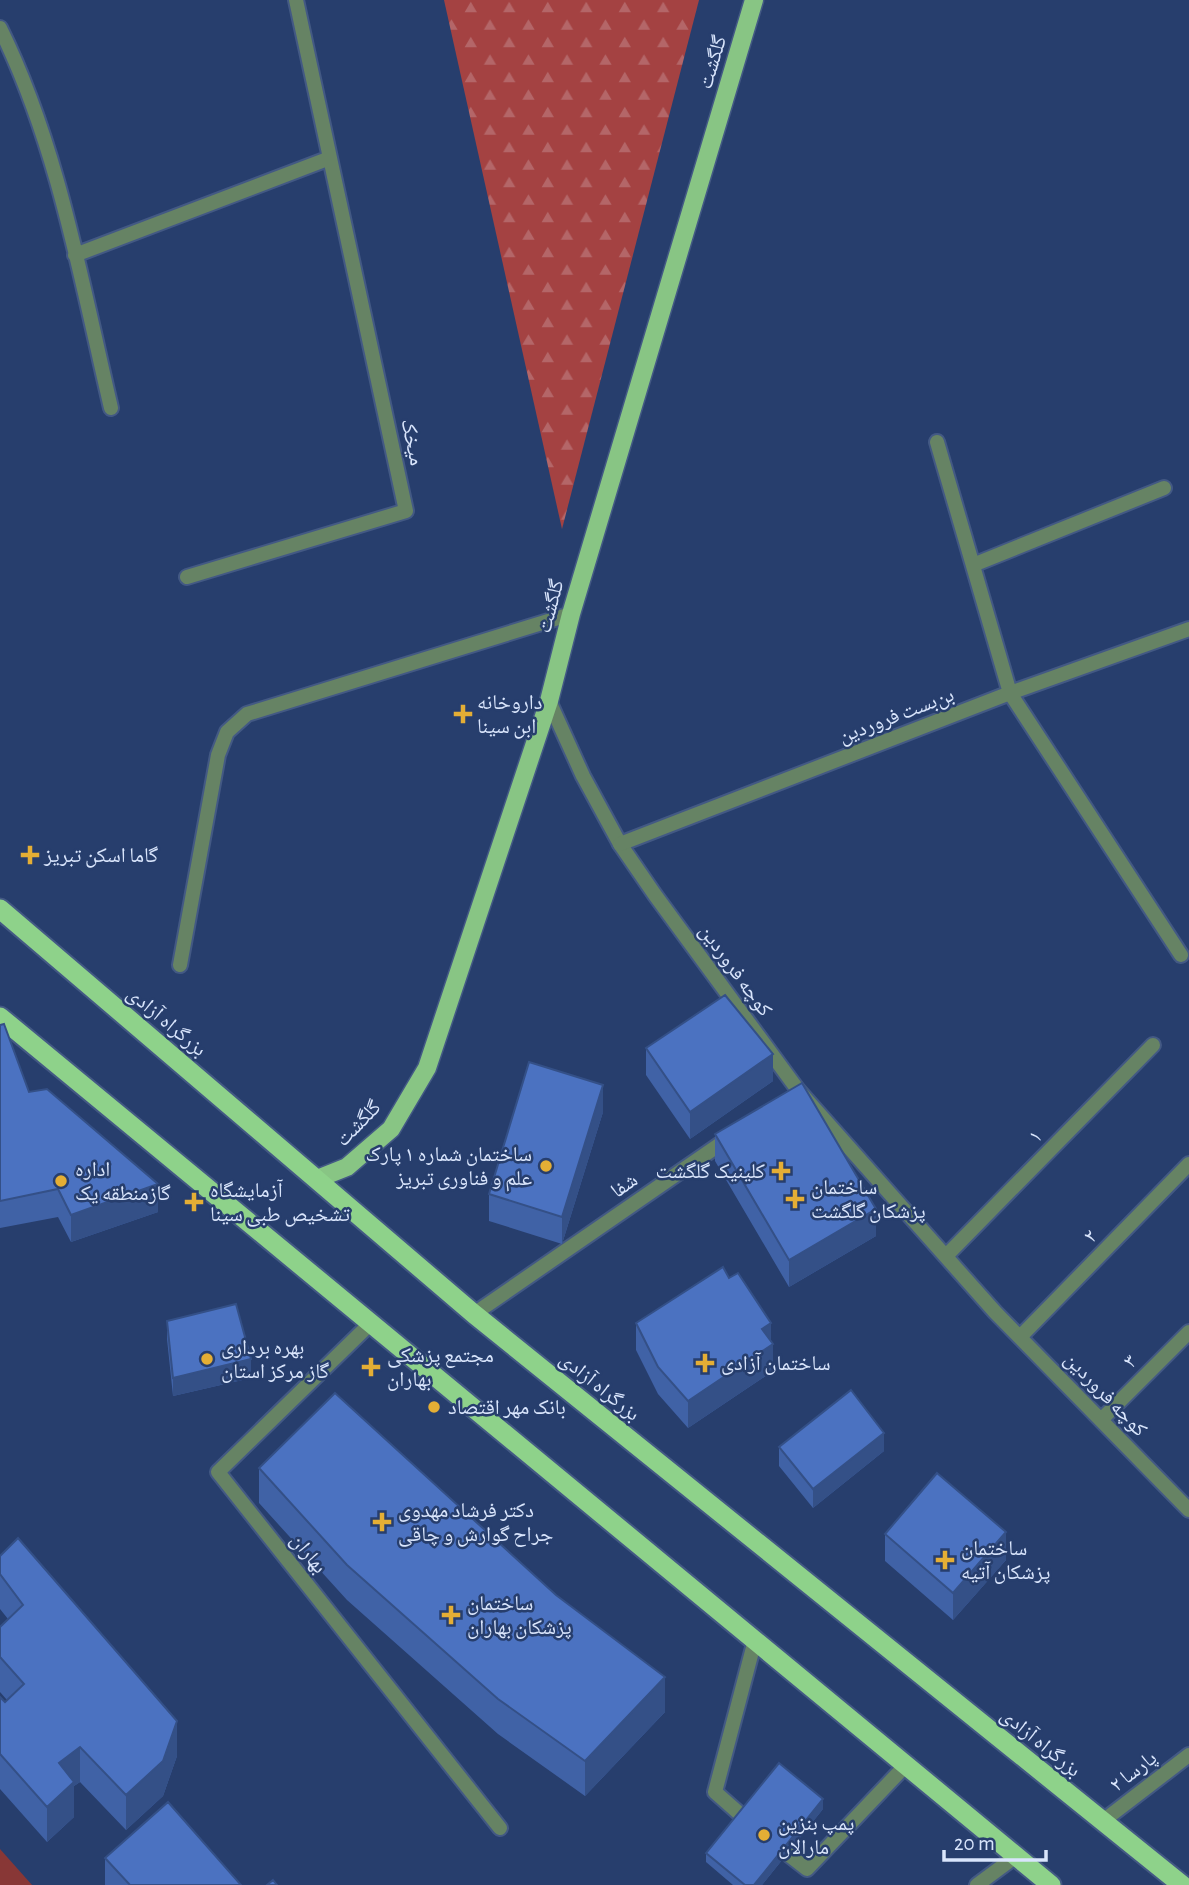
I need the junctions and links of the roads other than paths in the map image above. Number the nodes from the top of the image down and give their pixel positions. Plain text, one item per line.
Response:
1 (296, 0) edge
2 (754, 0) edge
3 (0, 28) edge
4 (330, 158) junction
5 (75, 256) junction
6 (111, 408) dead end
7 (937, 442) dead end
8 (1164, 488) dead end
9 (973, 565) junction
10 (187, 577) dead end
11 (571, 614) junction
12 (1189, 629) edge
13 (1010, 693) junction
14 (549, 701) junction
15 (620, 844) junction
16 (0, 909) edge
17 (1181, 955) dead end
18 (180, 965) dead end
19 (0, 1017) edge
20 (1153, 1045) dead end
21 (742, 1129) edge
22 (1189, 1164) edge
23 (317, 1179) junction
24 (946, 1256) junction
25 (474, 1314) junction
26 (372, 1322) junction
27 (1189, 1332) edge
28 (1020, 1337) junction
29 (1101, 1420) junction
30 (1188, 1508) edge
31 (755, 1640) junction
32 (1189, 1755) edge
33 (906, 1765) junction
34 (741, 1815) edge
35 (1103, 1821) junction
36 (500, 1828) dead end
37 (789, 1855) dead end
38 (1016, 1856) junction
39 (977, 1885) edge
40 (1051, 1885) edge
41 (1182, 1885) edge

1 - 4 street, میخک
2 - 11 main road, گلگشت
3 - 5 street
4 - 5 street
4 - 10 street, میخک
5 - 6 street
7 - 9 street
8 - 9 street
9 - 13 street
11 - 14 main road, گلگشت
11 - 18 street
12 - 13 street, بن‌بست فروردین
13 - 15 street, بن‌بست فروردین
13 - 17 street
14 - 15 street, کوچه فروردین
14 - 23 main road, گلگشت
15 - 24 street, کوچه فروردین
16 - 23 highway, بزرگراه آزادی
19 - 26 highway
20 - 24 street, ۱
21 - 25 street, شفا
22 - 28 street, ۲
23 - 25 highway, بزرگراه آزادی
24 - 28 street, کوچه فروردین
25 - 35 highway, بزرگراه آزادی
26 - 31 highway
26 - 36 street, بهاران
27 - 29 street, ۳
28 - 29 street, کوچه فروردین
29 - 30 street, کوچه فروردین
31 - 33 highway
31 - 34 street
32 - 35 street, پارسا ۲
33 - 37 street
33 - 38 highway
35 - 41 highway, بزرگراه آزادی
38 - 39 street
38 - 40 highway

